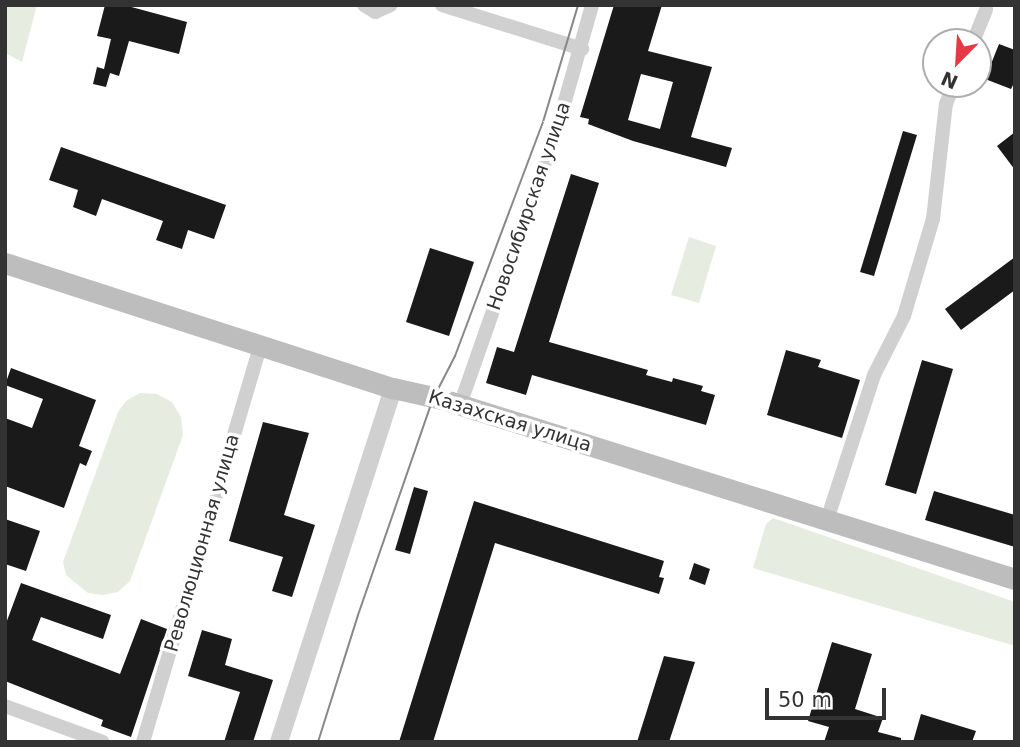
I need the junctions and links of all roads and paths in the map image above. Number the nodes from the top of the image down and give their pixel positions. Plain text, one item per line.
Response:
1 (364, 5) edge
2 (391, 5) edge
3 (442, 5) edge
4 (592, 5) edge
5 (986, 9) dead end
6 (979, 28) edge
7 (582, 49) junction
8 (948, 98) edge
9 (5, 263) edge
10 (261, 344) junction
11 (393, 388) junction
12 (460, 405) junction
13 (827, 520) junction
14 (1015, 579) edge
15 (5, 706) edge
16 (103, 742) edge
17 (143, 742) edge
18 (279, 742) edge

1 - 2 street
3 - 7 street
4 - 7 street, Новосибирская улица
5 - 6 street
7 - 12 street, Новосибирская улица
8 - 13 street
9 - 10 main road, Казахская улица
10 - 11 main road, Казахская улица
10 - 17 street, Революционная улица
11 - 12 main road, Казахская улица
11 - 18 street
12 - 13 main road, Казахская улица
13 - 14 main road, Казахская улица
15 - 16 street

